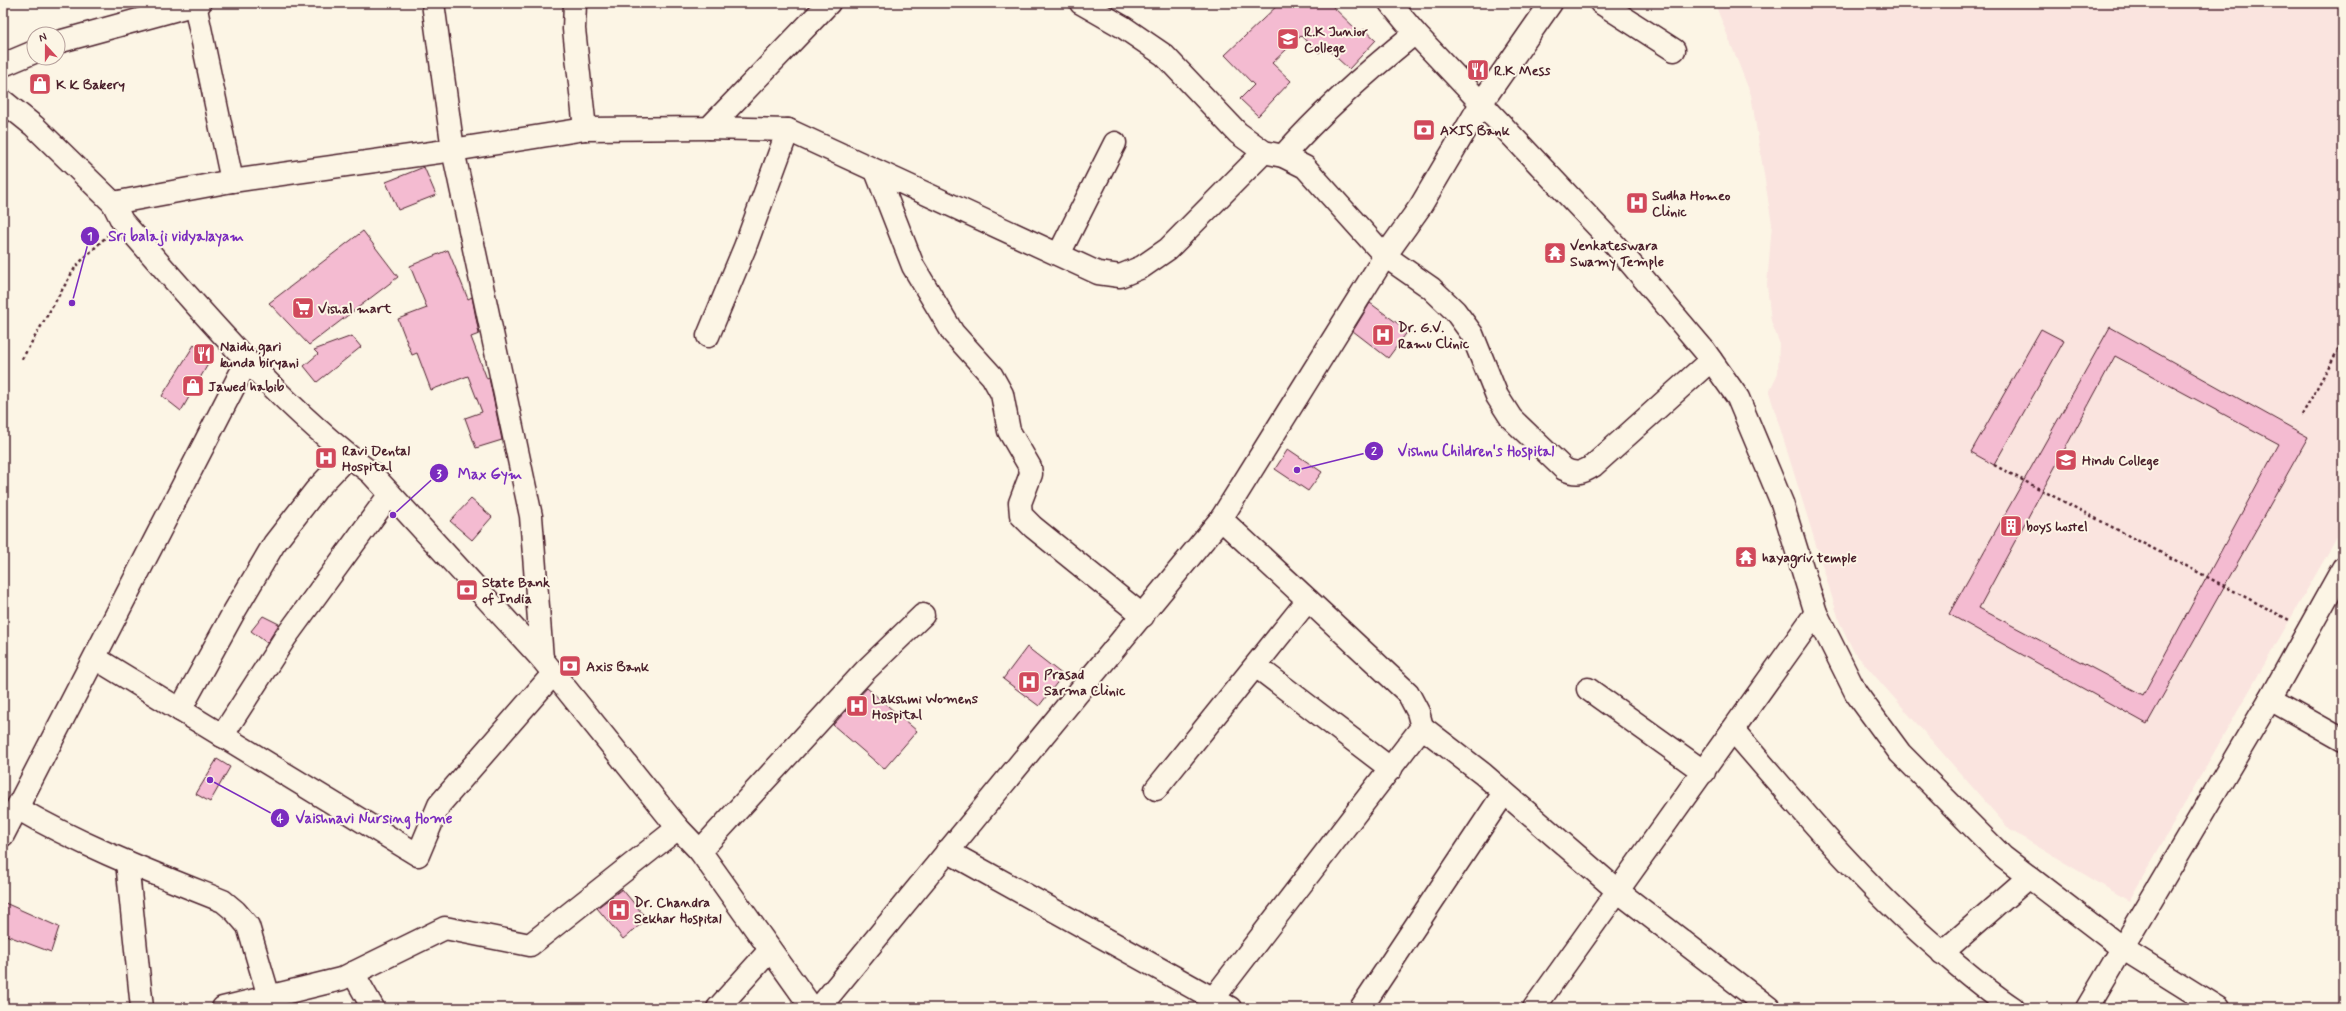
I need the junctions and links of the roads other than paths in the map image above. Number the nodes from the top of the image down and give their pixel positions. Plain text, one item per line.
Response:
1 (433, 3) edge
2 (575, 3) edge
3 (808, 3) edge
4 (829, 3) edge
5 (1081, 3) edge
6 (1390, 3) edge
7 (1551, 3) edge
8 (1601, 3) edge
9 (197, 4) edge
10 (805, 27) junction
11 (1415, 33) junction
12 (66, 40) edge
13 (1674, 50) dead end
14 (26, 55) edge
15 (3, 65) edge
16 (3, 101) edge
17 (1482, 102) junction
18 (709, 128) junction
19 (585, 129) junction
20 (788, 130) junction
21 (1115, 143) dead end
22 (453, 150) junction
23 (1274, 154) junction
24 (876, 171) junction
25 (232, 181) junction
26 (118, 212) junction
27 (1059, 254) junction
28 (1386, 256) junction
29 (708, 336) dead end
30 (1711, 360) junction
31 (247, 361) junction
32 (348, 456) junction
33 (390, 494) junction
34 (1221, 519) junction
35 (2343, 568) edge
36 (1308, 600) junction
37 (1816, 613) junction
38 (923, 615) dead end
39 (1143, 616) junction
40 (95, 658) junction
41 (548, 666) junction
42 (1256, 666) junction
43 (1588, 689) dead end
44 (2270, 699) junction
45 (180, 710) junction
46 (1422, 727) junction
47 (1733, 730) junction
48 (222, 736) junction
49 (2343, 740) edge
50 (1391, 769) junction
51 (1704, 772) junction
52 (1156, 789) dead end
53 (1504, 793) junction
54 (17, 808) junction
55 (678, 828) junction
56 (4, 833) edge
57 (700, 851) junction
58 (947, 851) junction
59 (127, 862) junction
60 (2029, 877) junction
61 (1618, 892) junction
62 (2122, 948) junction
63 (770, 950) junction
64 (1942, 953) junction
65 (353, 973) junction
66 (269, 997) junction
67 (1221, 1003) edge
68 (142, 1008) edge
69 (223, 1008) edge
70 (373, 1008) edge
71 (718, 1008) edge
72 (812, 1008) edge
73 (819, 1008) edge
74 (1361, 1008) edge
75 (1534, 1008) edge
76 (1769, 1008) edge
77 (2013, 1008) edge
78 (2087, 1008) edge
79 (2218, 1008) edge

1 - 22 street
2 - 19 street
3 - 10 street
4 - 10 street
5 - 23 street
6 - 11 street
7 - 17 street
8 - 13 street
9 - 12 street
9 - 25 street
10 - 18 street
11 - 17 street
11 - 23 street
14 - 15 street
16 - 26 street
17 - 28 street
17 - 30 street
18 - 19 street
18 - 20 street
19 - 22 street
20 - 24 street
20 - 29 street
21 - 27 street
22 - 25 street
22 - 41 street
23 - 27 street
23 - 28 street
24 - 27 street
24 - 39 street
25 - 26 street
26 - 31 street
28 - 30 street
28 - 34 street
30 - 37 street
31 - 32 street
31 - 40 street
32 - 33 street
32 - 45 street
33 - 41 street
33 - 48 street
34 - 36 street
34 - 39 street
35 - 44 street
36 - 42 street
36 - 46 street
37 - 47 street
37 - 60 street
38 - 57 street
39 - 58 street
40 - 45 street
40 - 54 street
41 - 48 street
41 - 55 street
42 - 50 street
42 - 52 street
43 - 51 street
44 - 49 street
44 - 62 street
45 - 48 street
46 - 50 street
46 - 53 street
47 - 51 street
47 - 64 street
50 - 67 street
51 - 61 street
53 - 61 street
53 - 74 street
54 - 56 street
54 - 59 street
55 - 57 street
55 - 65 street
57 - 63 street
58 - 67 street
58 - 73 street
59 - 66 street
59 - 68 street
60 - 62 street
60 - 64 street
61 - 75 street
61 - 76 street
62 - 78 street
62 - 79 street
63 - 71 street
63 - 72 street
64 - 77 street
65 - 66 street
65 - 70 street
66 - 69 street

